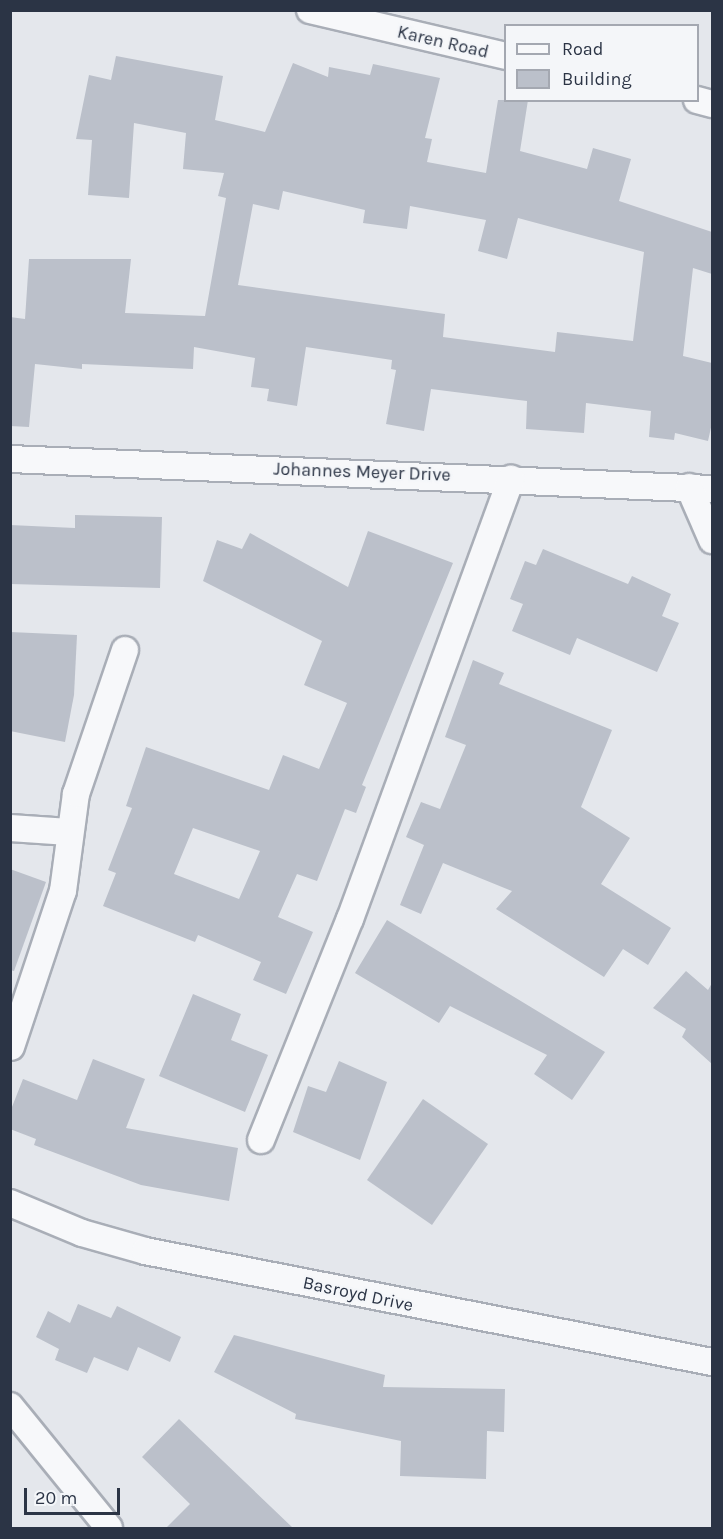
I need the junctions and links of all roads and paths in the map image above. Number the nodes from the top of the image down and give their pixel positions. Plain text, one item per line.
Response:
1 (310, 10) edge
2 (504, 56) edge
3 (10, 459) edge
4 (511, 479) junction
5 (700, 488) edge
6 (712, 540) edge
7 (124, 650) dead end
8 (10, 828) edge
9 (69, 832) junction
10 (11, 1047) edge
11 (261, 1140) dead end
12 (10, 1203) edge
13 (712, 1362) edge
14 (10, 1406) edge
15 (109, 1528) edge

1 - 2 street, Karen Road
3 - 4 street, Johannes Meyer Drive
4 - 5 street, Johannes Meyer Drive
4 - 11 street
5 - 6 street
7 - 9 street
8 - 9 street
9 - 10 street
12 - 13 street, Basroyd Drive
14 - 15 street

